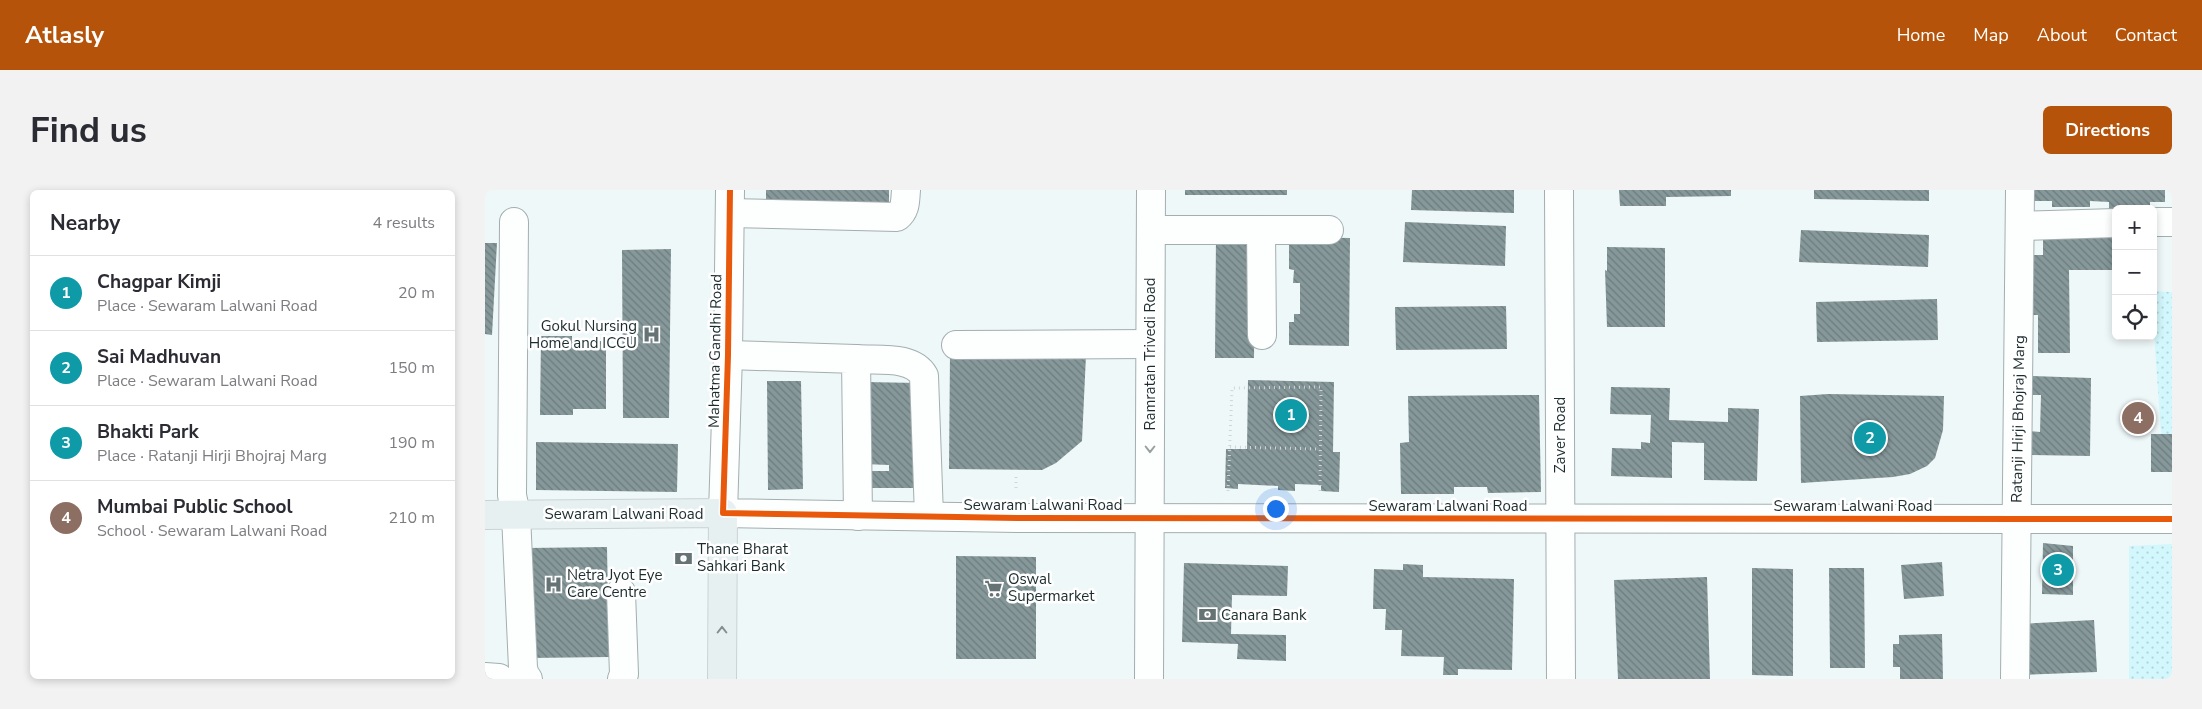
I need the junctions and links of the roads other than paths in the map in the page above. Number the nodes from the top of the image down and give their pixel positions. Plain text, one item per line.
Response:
1 (906, 190) edge
2 (1151, 190) edge
3 (1559, 190) edge
4 (2020, 190) edge
5 (730, 202) edge
6 (513, 222) dead end
7 (2157, 222) edge
8 (2172, 222) edge
9 (2112, 223) edge
10 (2020, 226) junction
11 (1151, 230) junction
12 (1261, 230) junction
13 (1329, 230) dead end
14 (1262, 335) dead end
15 (1150, 344) junction
16 (956, 345) dead end
17 (728, 355) junction
18 (856, 359) junction
19 (723, 513) junction
20 (501, 515) edge
21 (858, 516) junction
22 (929, 516) junction
23 (1149, 518) junction
24 (1560, 519) junction
25 (2017, 519) junction
26 (2172, 519) edge
27 (621, 592) dead end
28 (505, 631) dead end
29 (528, 679) edge
30 (622, 679) edge
31 (722, 679) edge
32 (1149, 679) edge
33 (1561, 679) edge
34 (2015, 679) edge

1 - 5 street
2 - 11 street, Ramratan Trivedi Road
3 - 24 street, Zaver Road
4 - 10 street, Ratanji Hirji Bhojraj Marg
5 - 17 street, Mahatma Gandhi Road
6 - 20 street
7 - 8 street
9 - 10 street
10 - 25 street, Ratanji Hirji Bhojraj Marg
11 - 12 street
11 - 15 street, Ramratan Trivedi Road
12 - 13 street
12 - 14 street
15 - 16 street
15 -> 23 street, Ramratan Trivedi Road
17 - 18 street
17 - 19 street, Mahatma Gandhi Road
18 - 21 street
18 - 22 street
19 - 20 main road, Sewaram Lalwani Road
19 - 21 street, Sewaram Lalwani Road
31 -> 19 main road, Mahatma Gandhi Road
20 - 28 street
20 - 29 street
21 - 22 street, Sewaram Lalwani Road
22 - 23 street, Sewaram Lalwani Road
23 - 24 street, Sewaram Lalwani Road
23 - 32 street, Ramratan Trivedi Road
24 - 25 street, Sewaram Lalwani Road
24 - 33 street, Zaver Road
25 - 26 street, Sewaram Lalwani Road
25 - 34 street, Ratanji Hirji Bhojraj Marg
27 - 30 street

